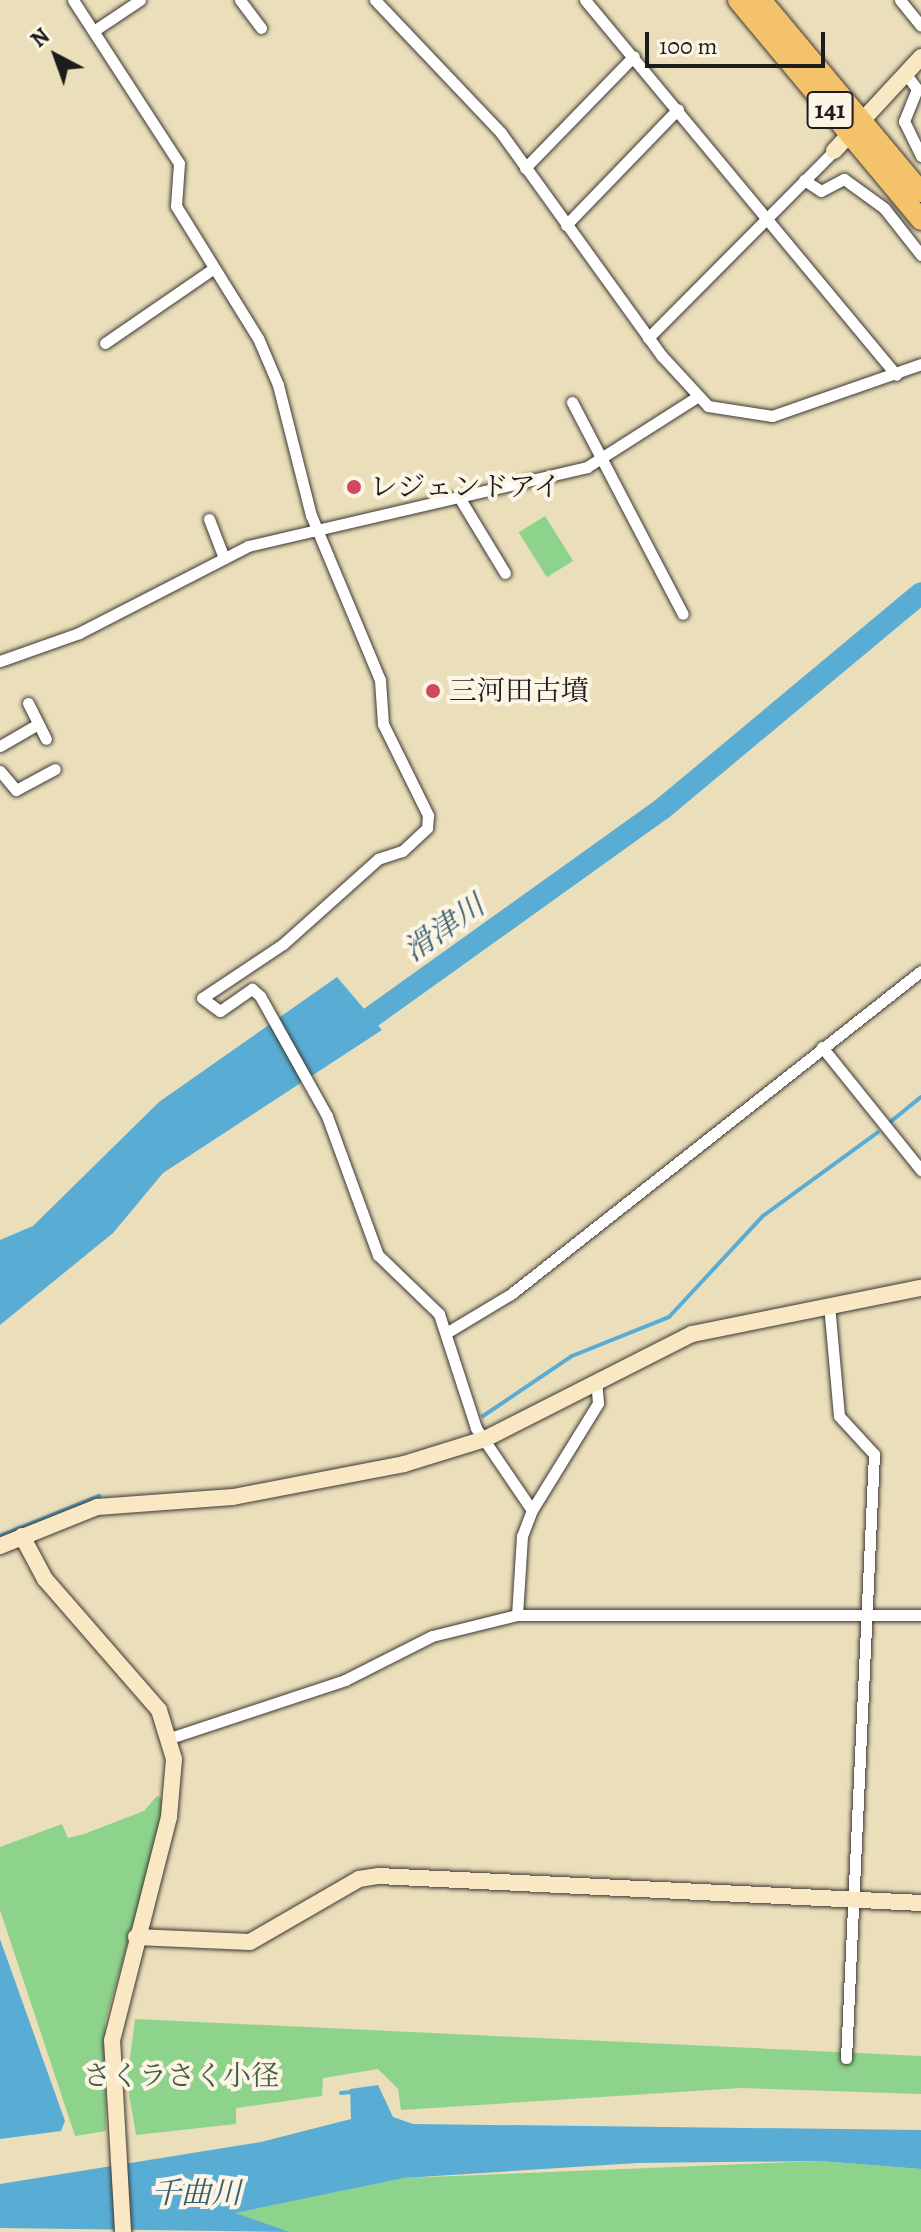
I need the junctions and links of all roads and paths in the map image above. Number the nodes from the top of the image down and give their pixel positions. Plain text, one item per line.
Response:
1 (73, 0) edge
2 (140, 0) edge
3 (240, 0) edge
4 (375, 0) edge
5 (585, 0) edge
6 (738, 0) edge
7 (761, 0) edge
8 (900, 0) edge
9 (921, 26) edge
10 (261, 28) dead end
11 (95, 30) junction
12 (634, 56) junction
13 (921, 57) edge
14 (905, 73) junction
15 (678, 109) junction
16 (856, 128) junction
17 (834, 151) joint
18 (921, 156) edge
19 (525, 168) junction
20 (804, 180) junction
21 (921, 192) edge
22 (768, 218) junction
23 (921, 220) edge
24 (566, 225) junction
25 (921, 255) edge
26 (214, 268) junction
27 (648, 338) junction
28 (105, 343) dead end
29 (921, 364) edge
30 (896, 375) junction
31 (697, 397) junction
32 (572, 402) dead end
33 (605, 457) junction
34 (462, 502) junction
35 (209, 519) dead end
36 (318, 528) junction
37 (224, 558) junction
38 (505, 573) dead end
39 (683, 614) dead end
40 (0, 661) edge
41 (28, 703) dead end
42 (38, 724) junction
43 (46, 739) dead end
44 (0, 746) edge
45 (55, 769) dead end
46 (0, 771) edge
47 (921, 971) edge
48 (822, 1047) junction
49 (921, 1170) edge
50 (921, 1288) edge
51 (829, 1304) junction
52 (446, 1333) junction
53 (596, 1382) junction
54 (485, 1439) junction
55 (532, 1510) junction
56 (22, 1536) junction
57 (0, 1546) edge
58 (865, 1610) junction
59 (517, 1615) junction
60 (921, 1615) edge
61 (170, 1738) junction
62 (852, 1899) junction
63 (921, 1903) edge
64 (136, 1937) junction
65 (846, 2058) dead end
66 (123, 2232) edge

1 - 11 street
2 - 11 street
3 - 10 street
4 - 19 street
5 - 12 street
6 - 16 highway, 141
7 - 16 highway, 141
8 - 9 street
11 - 26 street
12 - 15 street
12 - 19 street
13 - 14 street
14 - 16 street
14 - 18 street
15 - 22 street
15 - 24 street
16 - 17 street
16 - 21 highway, 141
16 - 23 highway, 141
17 - 20 street
19 - 24 street
20 - 22 street
20 - 25 street
22 - 27 street
22 - 30 street
24 - 27 street
26 - 28 street
26 - 36 street
27 - 31 street
29 - 30 street
30 - 31 street
31 - 33 street
32 - 33 street
33 - 34 street
33 - 39 street
34 - 36 street
34 - 38 street
35 - 37 street
36 - 37 street
36 - 52 street
37 - 40 street
41 - 42 street
42 - 43 street
42 - 44 street
45 - 46 street
47 - 48 street
48 - 49 street
48 - 52 street
50 - 51 street
51 - 53 street
51 - 58 street
52 - 54 street
53 - 54 street
53 - 55 street
54 - 55 street
54 - 56 street
55 - 59 street
56 - 57 street
56 - 61 street
58 - 59 street
58 - 60 street
58 - 62 street
59 - 61 street
61 - 64 street
62 - 63 street
62 - 64 street
62 - 65 street
64 - 66 street

